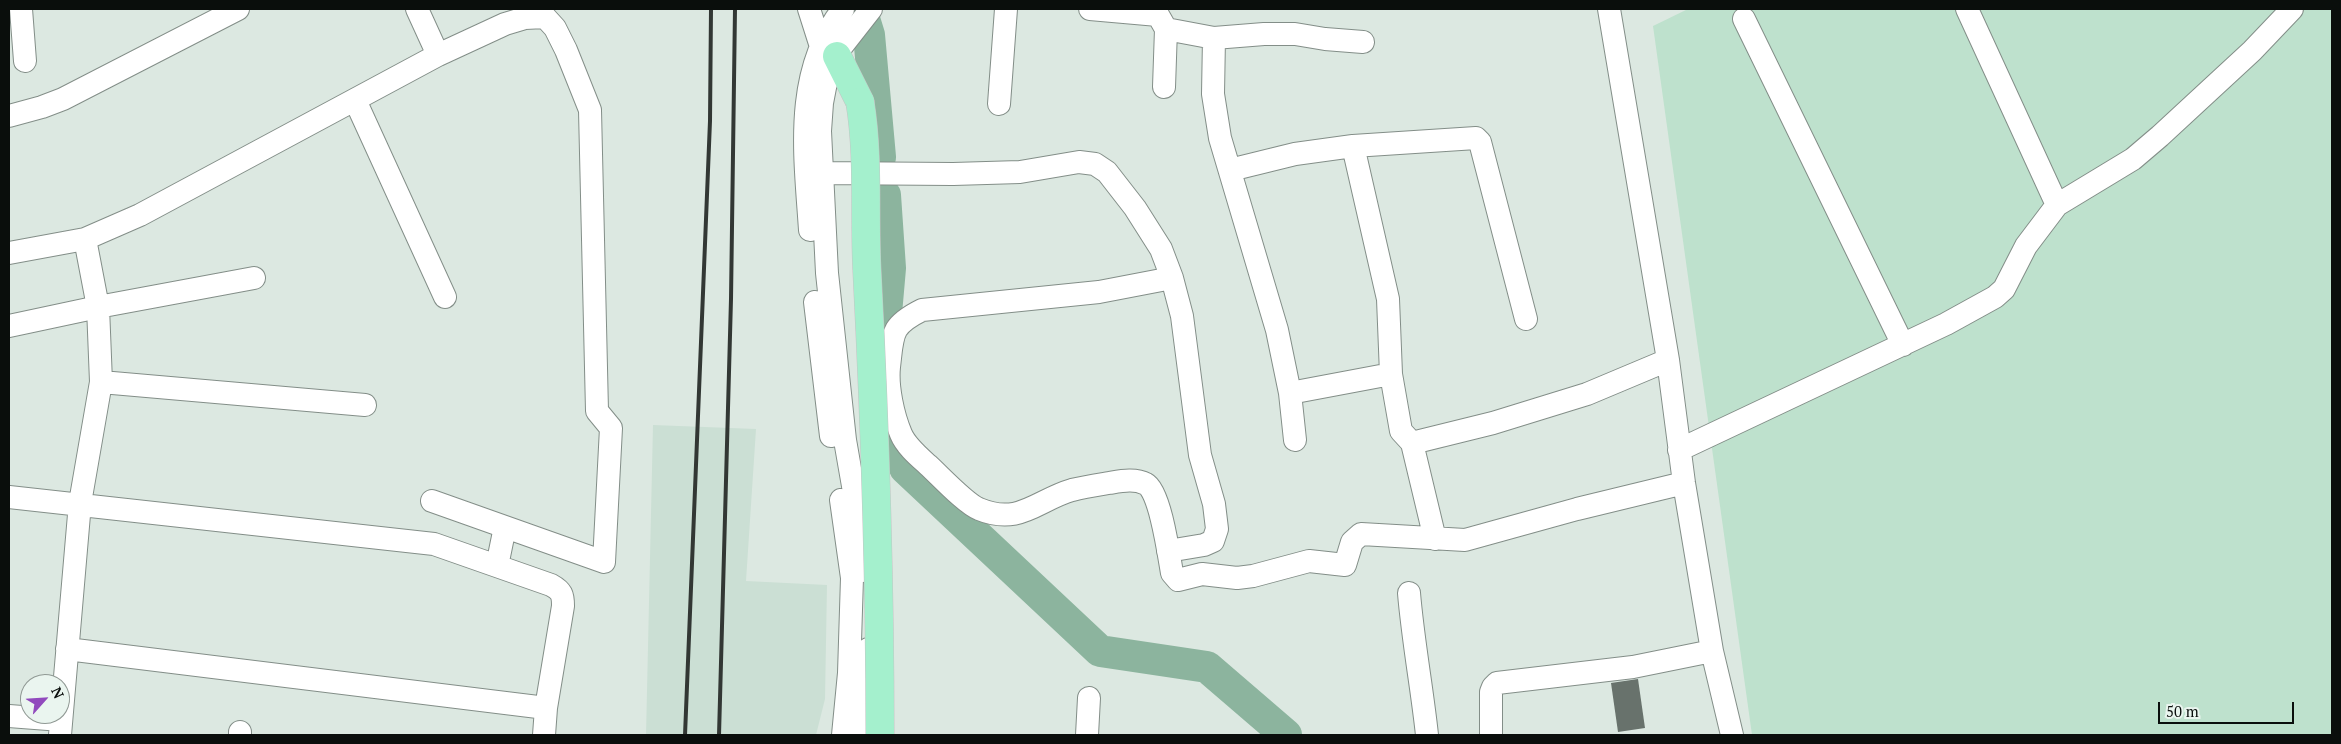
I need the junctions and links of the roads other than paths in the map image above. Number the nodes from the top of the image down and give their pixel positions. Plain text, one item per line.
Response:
1 (22, 9) edge
2 (238, 9) edge
3 (417, 9) edge
4 (809, 9) edge
5 (871, 9) edge
6 (1006, 9) edge
7 (1090, 9) edge
8 (1609, 9) edge
9 (1967, 9) edge
10 (2292, 9) edge
11 (503, 16) edge
12 (836, 17) edge
13 (1744, 20) dead end
14 (1166, 29) junction
15 (1214, 38) junction
16 (1363, 42) dead end
17 (438, 55) junction
18 (832, 55) junction
19 (25, 62) dead end
20 (1164, 87) dead end
21 (355, 100) junction
22 (999, 104) dead end
23 (9, 116) edge
24 (1354, 146) junction
25 (1230, 170) junction
26 (822, 173) junction
27 (2057, 205) junction
28 (85, 239) junction
29 (9, 253) edge
30 (254, 278) dead end
31 (1172, 278) junction
32 (445, 297) dead end
33 (98, 307) junction
34 (1526, 319) dead end
35 (9, 326) edge
36 (1903, 345) junction
37 (1668, 360) junction
38 (1391, 374) junction
39 (102, 382) junction
40 (1290, 393) junction
41 (365, 405) dead end
42 (1295, 440) dead end
43 (1412, 443) junction
44 (1680, 450) junction
45 (1684, 483) junction
46 (9, 496) edge
47 (432, 501) dead end
48 (80, 503) junction
49 (505, 527) junction
50 (1435, 539) junction
51 (1168, 551) junction
52 (497, 566) junction
53 (1409, 594) dead end
54 (67, 650) junction
55 (1712, 651) junction
56 (1089, 698) dead end
57 (546, 708) junction
58 (9, 716) edge
59 (61, 728) edge
60 (544, 735) edge
61 (842, 735) edge
62 (862, 735) edge
63 (880, 735) edge
64 (1087, 735) edge
65 (1427, 735) edge
66 (1491, 735) edge
67 (1732, 735) edge

1 - 19 street
2 - 23 street
3 - 17 street
4 - 18 street
5 - 18 street
6 - 22 street
7 - 14 street
8 - 37 street
9 - 27 street
10 - 27 street
11 - 17 street
11 - 49 street
12 - 18 street
13 - 36 street
14 - 15 street
14 - 20 street
15 - 16 street
15 - 25 street
17 - 21 street
18 - 26 street
18 - 61 street
18 - 63 main road, bridge
21 - 28 street
21 - 32 street
24 - 25 street
24 - 34 street
24 - 38 street
25 - 40 street
26 - 31 street
26 - 62 street
27 - 36 street
28 - 29 street
28 - 33 street
30 - 33 street
31 - 51 street
31 - 51 street
33 - 35 street
33 - 39 street
36 - 44 street
37 - 43 street
37 - 44 street
38 - 40 street
38 - 43 street
39 - 41 street
39 - 48 street
40 - 42 street
43 - 50 street
44 - 45 street
45 - 50 street
45 - 55 street
46 - 48 street
47 - 49 street
48 - 52 street
48 - 54 street
49 - 52 street
50 - 51 street
52 - 57 street
53 - 65 street
54 - 57 street
54 - 59 street
55 - 66 street
55 - 67 street
56 - 64 street
57 - 60 street
58 - 59 street

